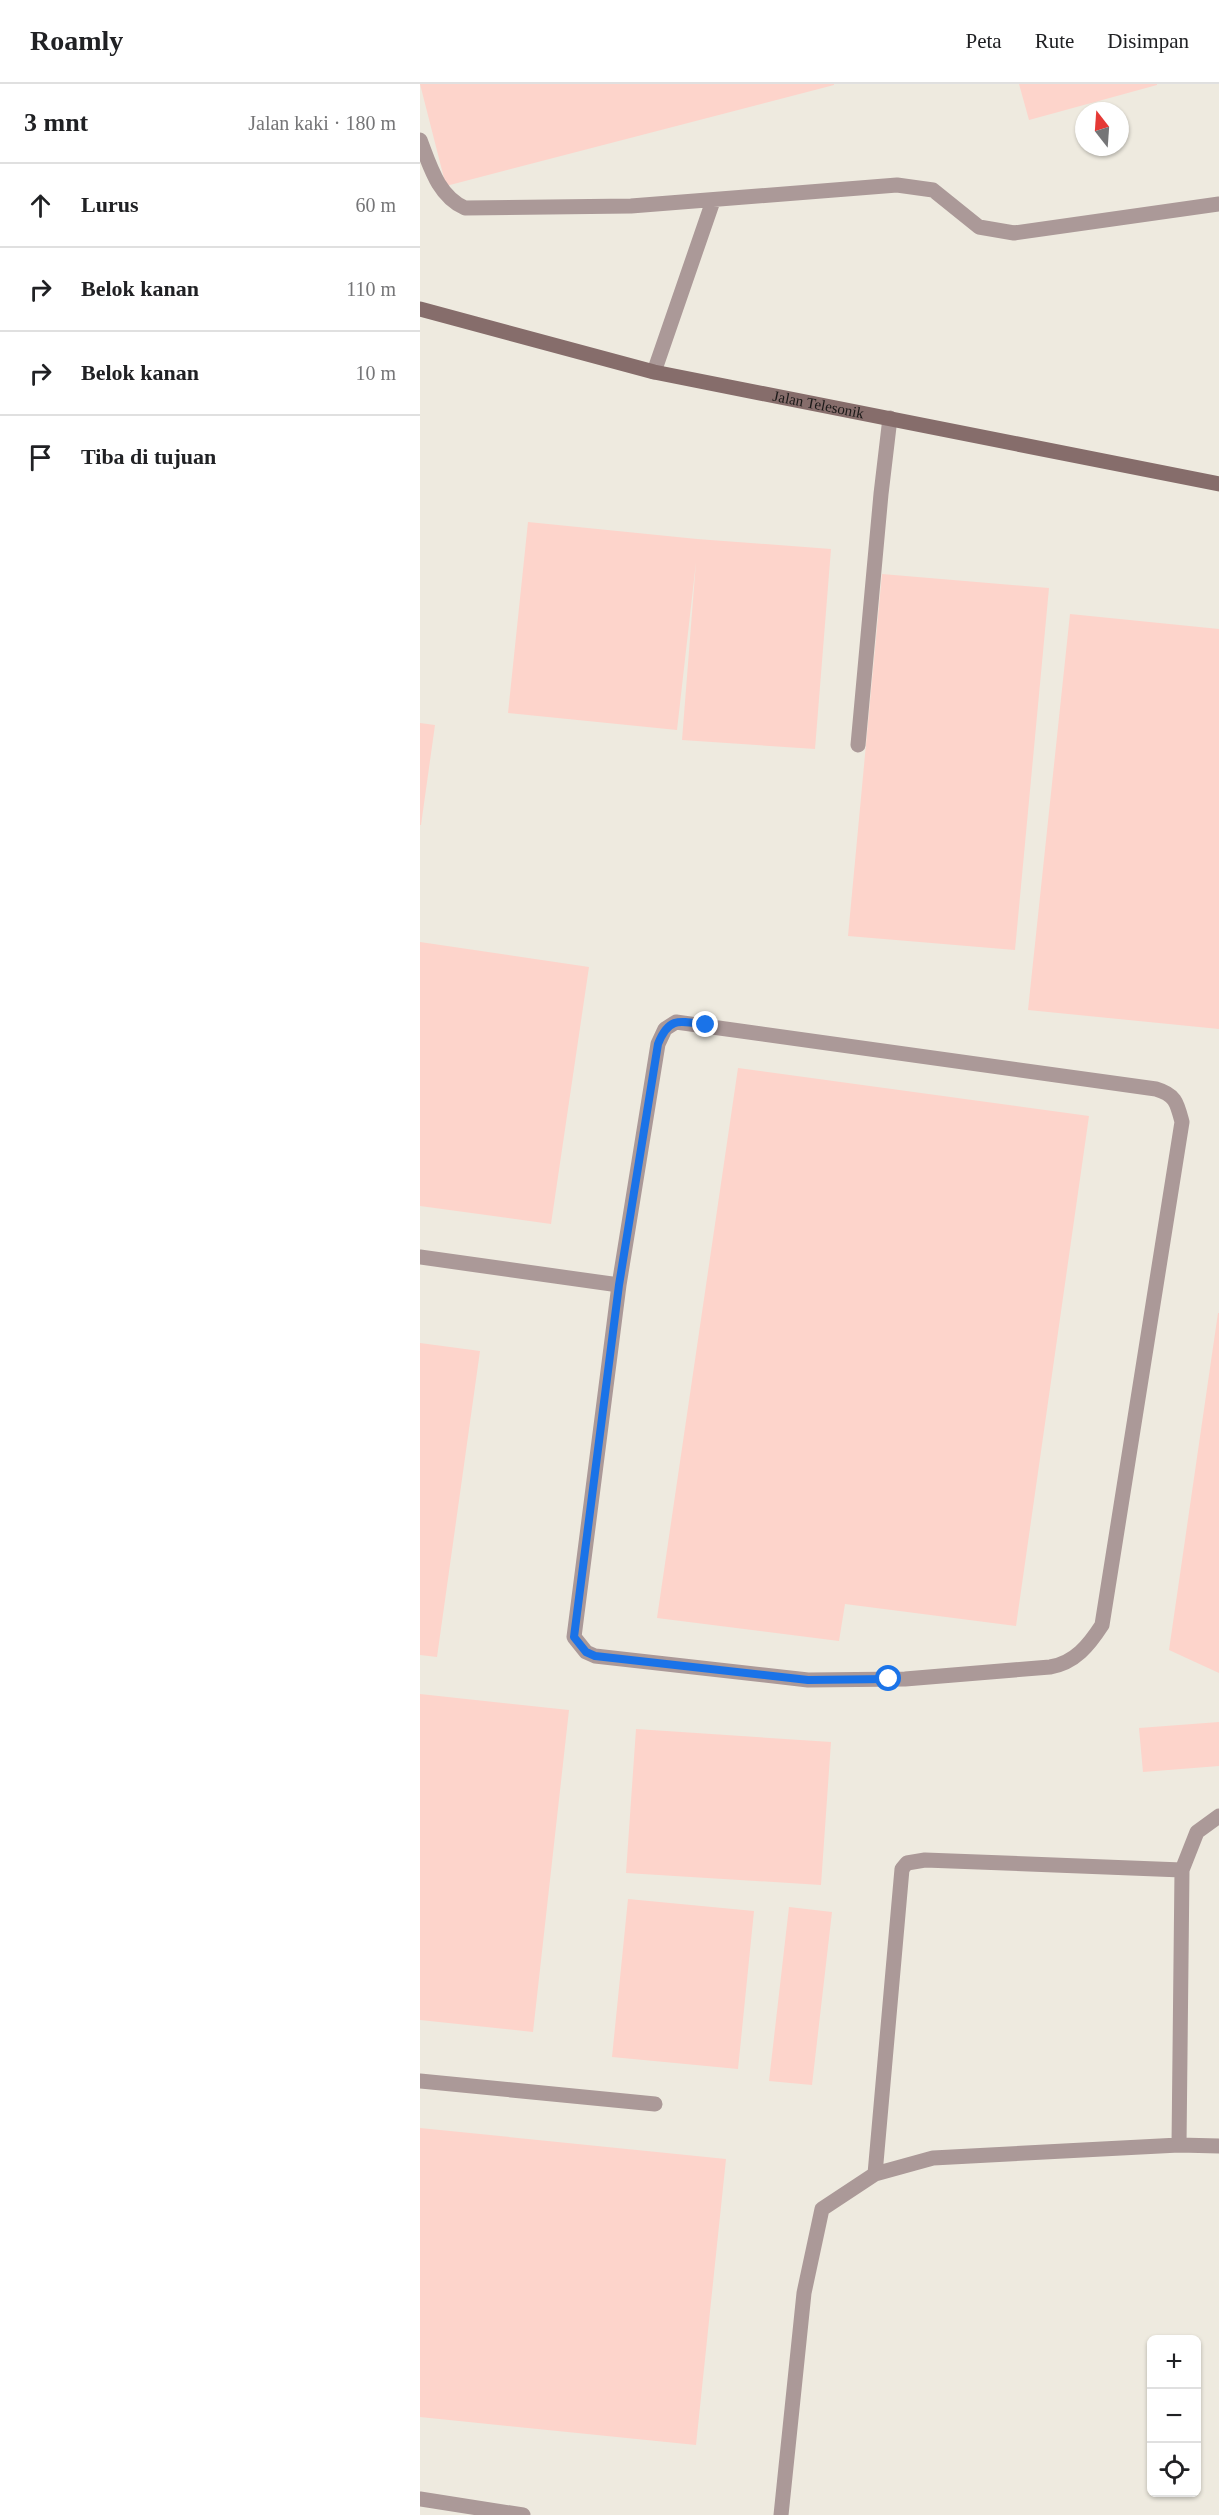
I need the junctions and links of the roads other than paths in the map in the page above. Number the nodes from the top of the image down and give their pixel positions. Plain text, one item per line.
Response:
1 (420, 140) edge
2 (713, 201) junction
3 (1219, 204) edge
4 (420, 309) edge
5 (654, 372) junction
6 (890, 418) junction
7 (1219, 483) edge
8 (858, 745) dead end
9 (420, 1257) edge
10 (619, 1285) junction
11 (1219, 1816) edge
12 (1182, 1870) junction
13 (420, 2080) edge
14 (655, 2104) dead end
15 (1179, 2145) junction
16 (1219, 2146) edge
17 (875, 2174) junction
18 (420, 2499) edge
19 (523, 2515) edge
20 (781, 2515) edge

1 - 2 lane
2 - 3 lane
2 - 5 lane
4 - 5 street, Jalan Telesonik
5 - 6 street, Jalan Telesonik
6 - 7 street, Jalan Telesonik
6 - 8 lane
9 - 10 lane
10 - 10 lane
11 - 12 lane
12 - 15 lane
12 - 17 lane
13 - 14 lane
15 - 16 lane
15 - 17 lane
17 - 20 lane
18 - 19 lane

